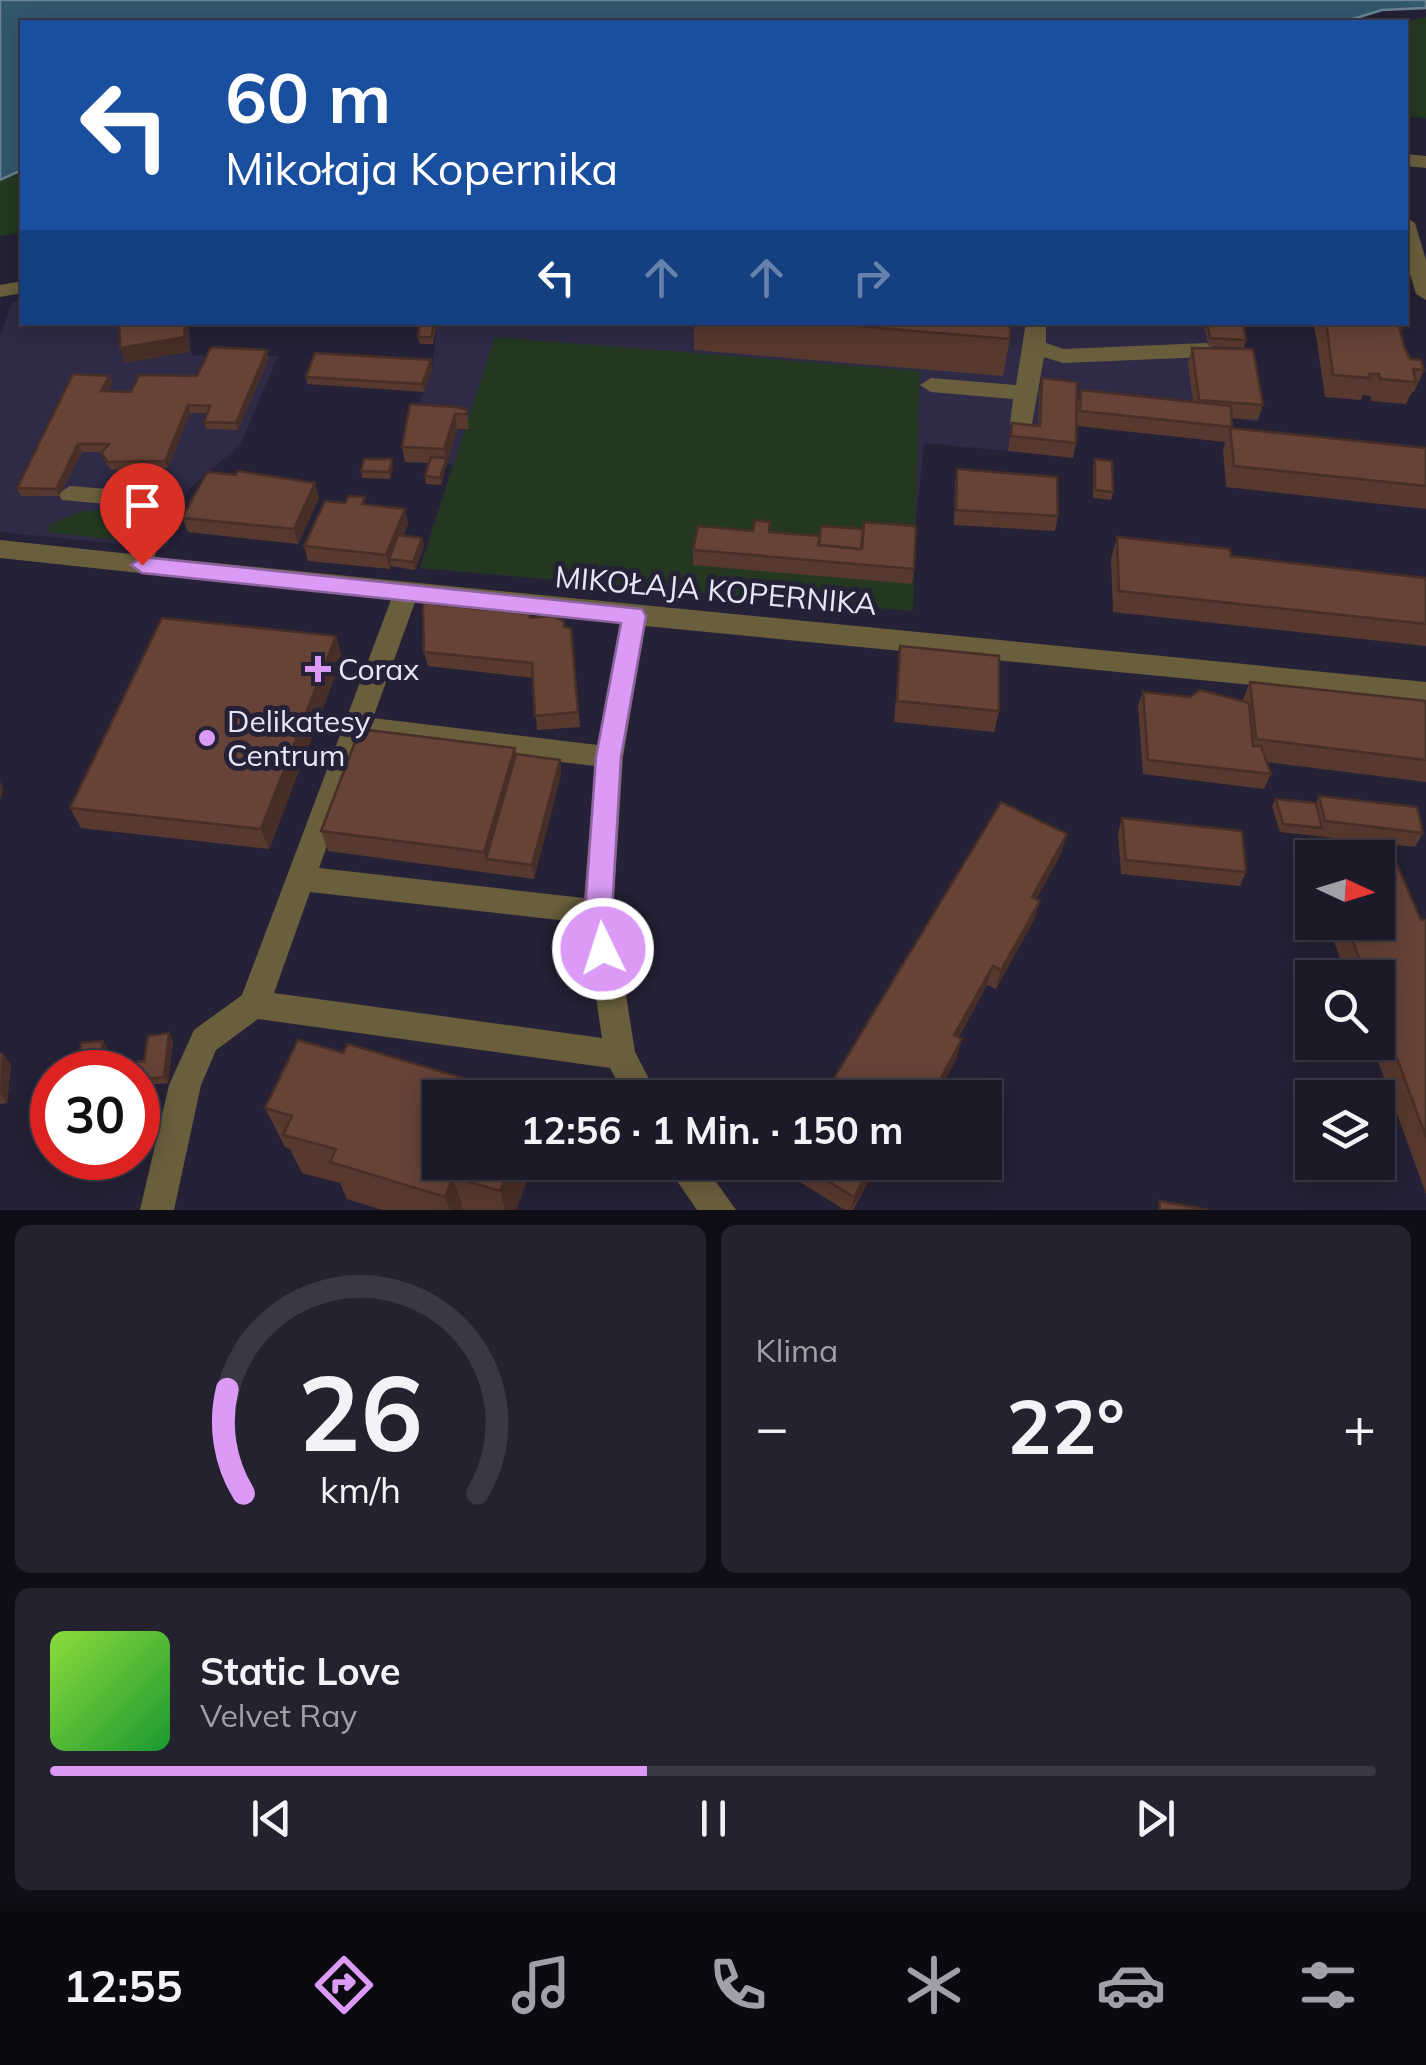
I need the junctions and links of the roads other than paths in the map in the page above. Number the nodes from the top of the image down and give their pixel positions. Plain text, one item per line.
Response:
1 (1408, 233) edge
2 (1426, 294) edge
3 (1036, 325) edge
4 (1038, 348) junction
5 (1206, 350) edge
6 (930, 385) dead end
7 (1023, 393) junction
8 (1022, 424) edge
9 (70, 494) dead end
10 (0, 550) edge
11 (142, 565) junction
12 (406, 592) junction
13 (634, 616) junction
14 (1426, 692) edge
15 (356, 727) junction
16 (608, 757) junction
17 (301, 878) junction
18 (598, 912) junction
19 (254, 1004) junction
20 (620, 1056) junction
21 (633, 1080) edge
22 (695, 1180) edge
23 (157, 1210) edge
24 (719, 1210) edge

1 - 2 street
3 - 4 street
4 - 5 street
4 - 7 street
6 - 7 street
7 - 8 street
9 - 11 street
10 - 11 street, MIKOŁAJA KOPERNIKA
11 - 12 street, MIKOŁAJA KOPERNIKA
12 - 13 street, MIKOŁAJA KOPERNIKA
12 - 15 street
13 - 14 street, MIKOŁAJA KOPERNIKA
13 - 16 street
15 - 16 street
15 - 17 street
16 - 18 street
17 - 18 street
17 - 19 street
18 - 20 street
19 - 20 street
19 - 23 street
20 - 21 street
22 - 24 street

